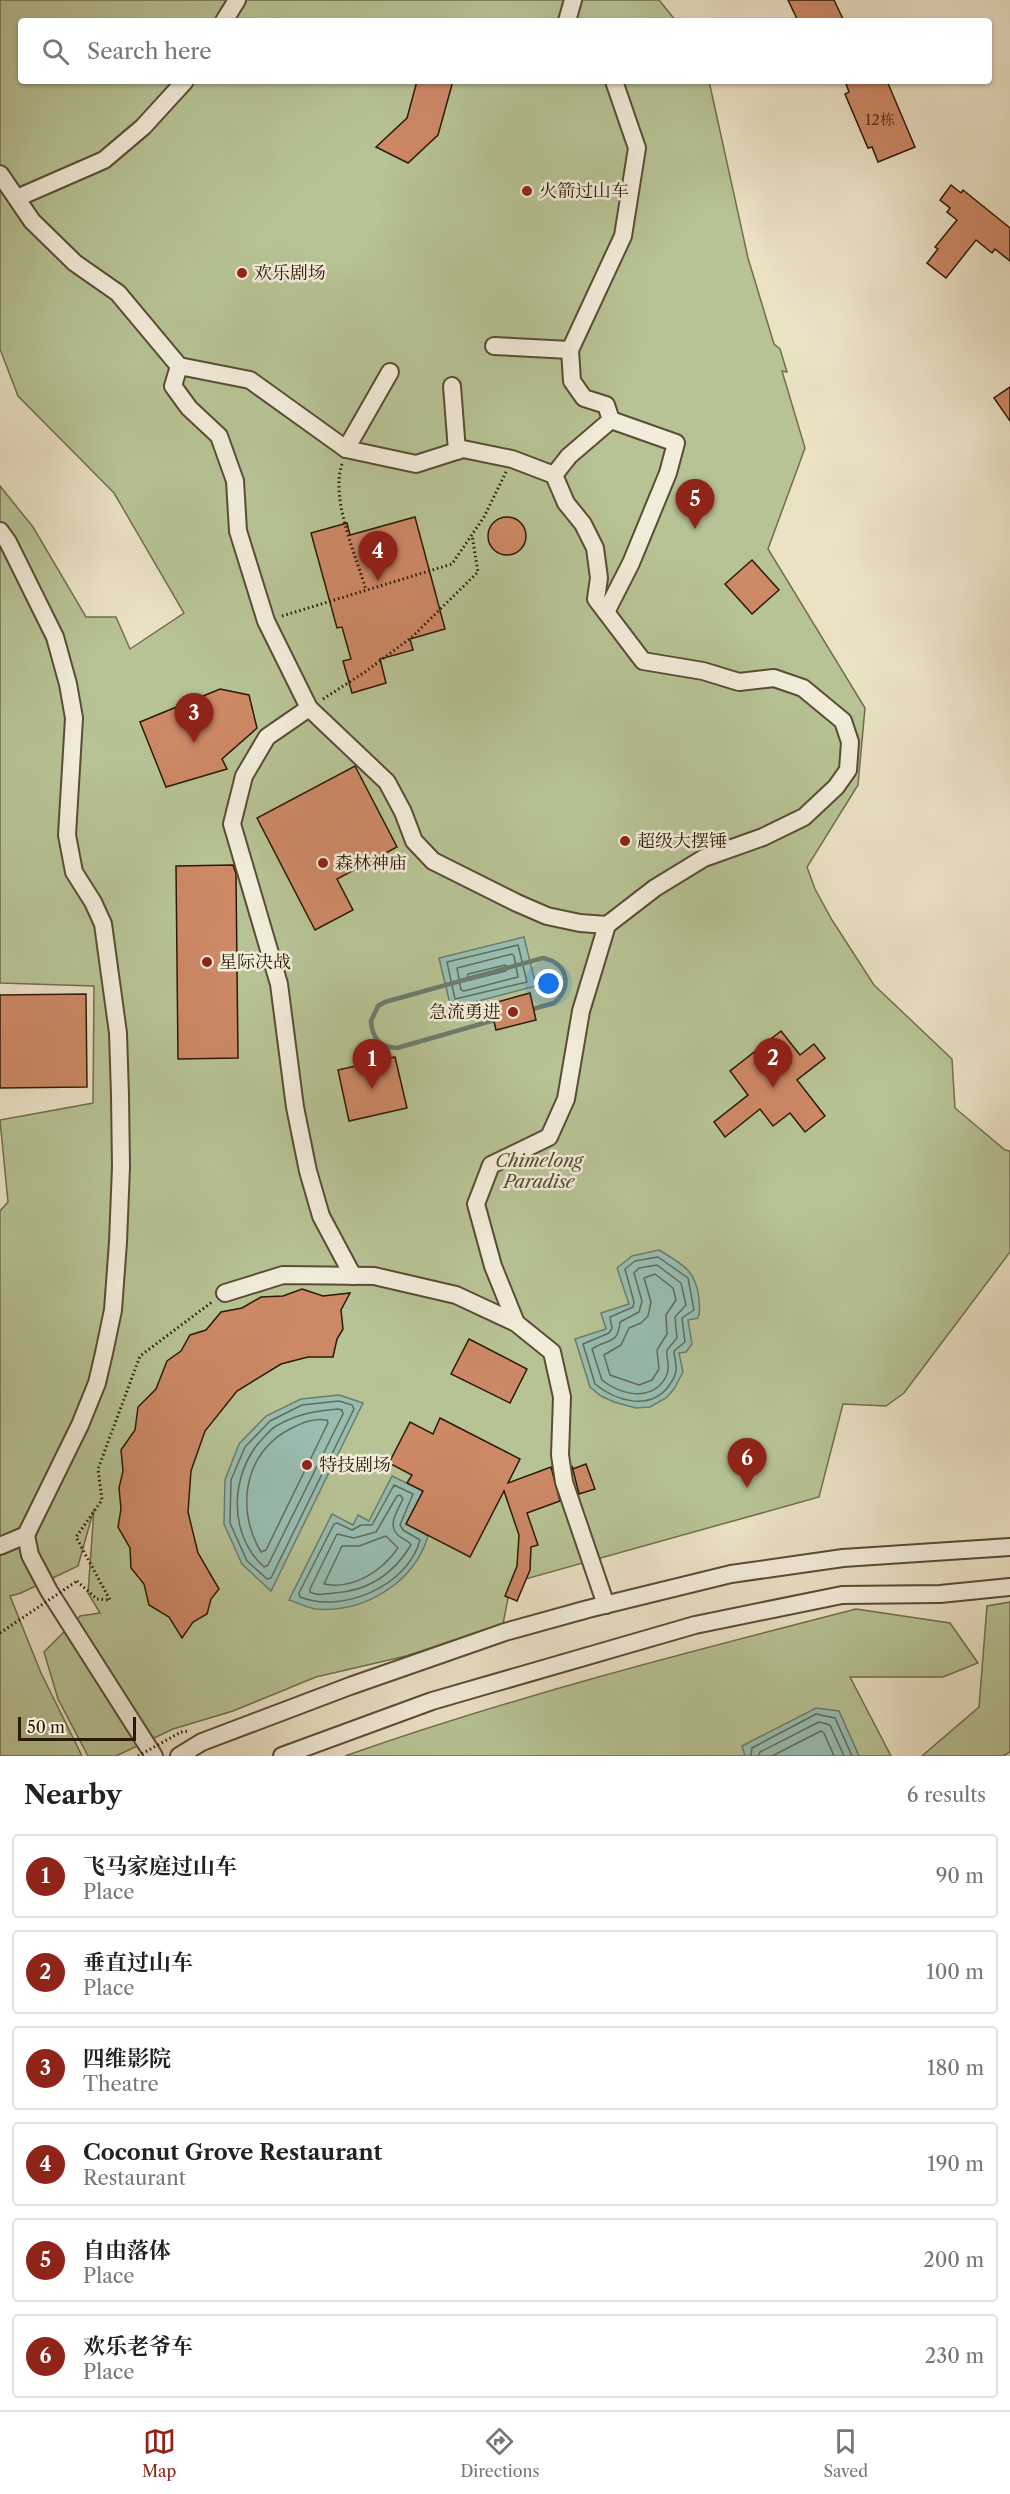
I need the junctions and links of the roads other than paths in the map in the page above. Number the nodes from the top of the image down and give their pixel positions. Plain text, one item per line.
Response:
1 (237, 0) edge
2 (573, 0) edge
3 (226, 18) edge
4 (568, 18) edge
5 (182, 84) edge
6 (615, 84) edge
7 (0, 174) edge
8 (17, 198) junction
9 (494, 346) dead end
10 (570, 350) junction
11 (178, 366) junction
12 (390, 372) dead end
13 (452, 386) dead end
14 (611, 420) junction
15 (346, 449) junction
16 (457, 451) junction
17 (554, 474) junction
18 (0, 531) edge
19 (606, 612) junction
20 (309, 708) junction
21 (606, 925) junction
22 (353, 1276) junction
23 (225, 1293) road end
24 (516, 1323) junction
25 (26, 1535) junction
26 (0, 1546) edge
27 (1010, 1547) edge
28 (1010, 1587) edge
29 (606, 1605) junction
30 (154, 1756) edge
31 (178, 1756) edge
32 (282, 1756) edge

1 - 3 street
2 - 4 street
5 - 8 street
6 - 10 street
7 - 8 street
8 - 11 street
9 - 10 street
10 - 14 street
11 - 15 street
11 - 20 street
12 - 15 street
13 - 16 street
14 - 17 street
14 - 19 street
15 - 16 street
16 - 17 street
17 - 19 street
18 - 25 street
19 - 21 street
20 - 21 street
20 - 22 street
21 - 24 street
22 - 23 street
22 - 24 street
24 - 29 street
25 - 26 street
25 - 30 street
27 - 29 street
28 - 32 street
29 - 31 street

